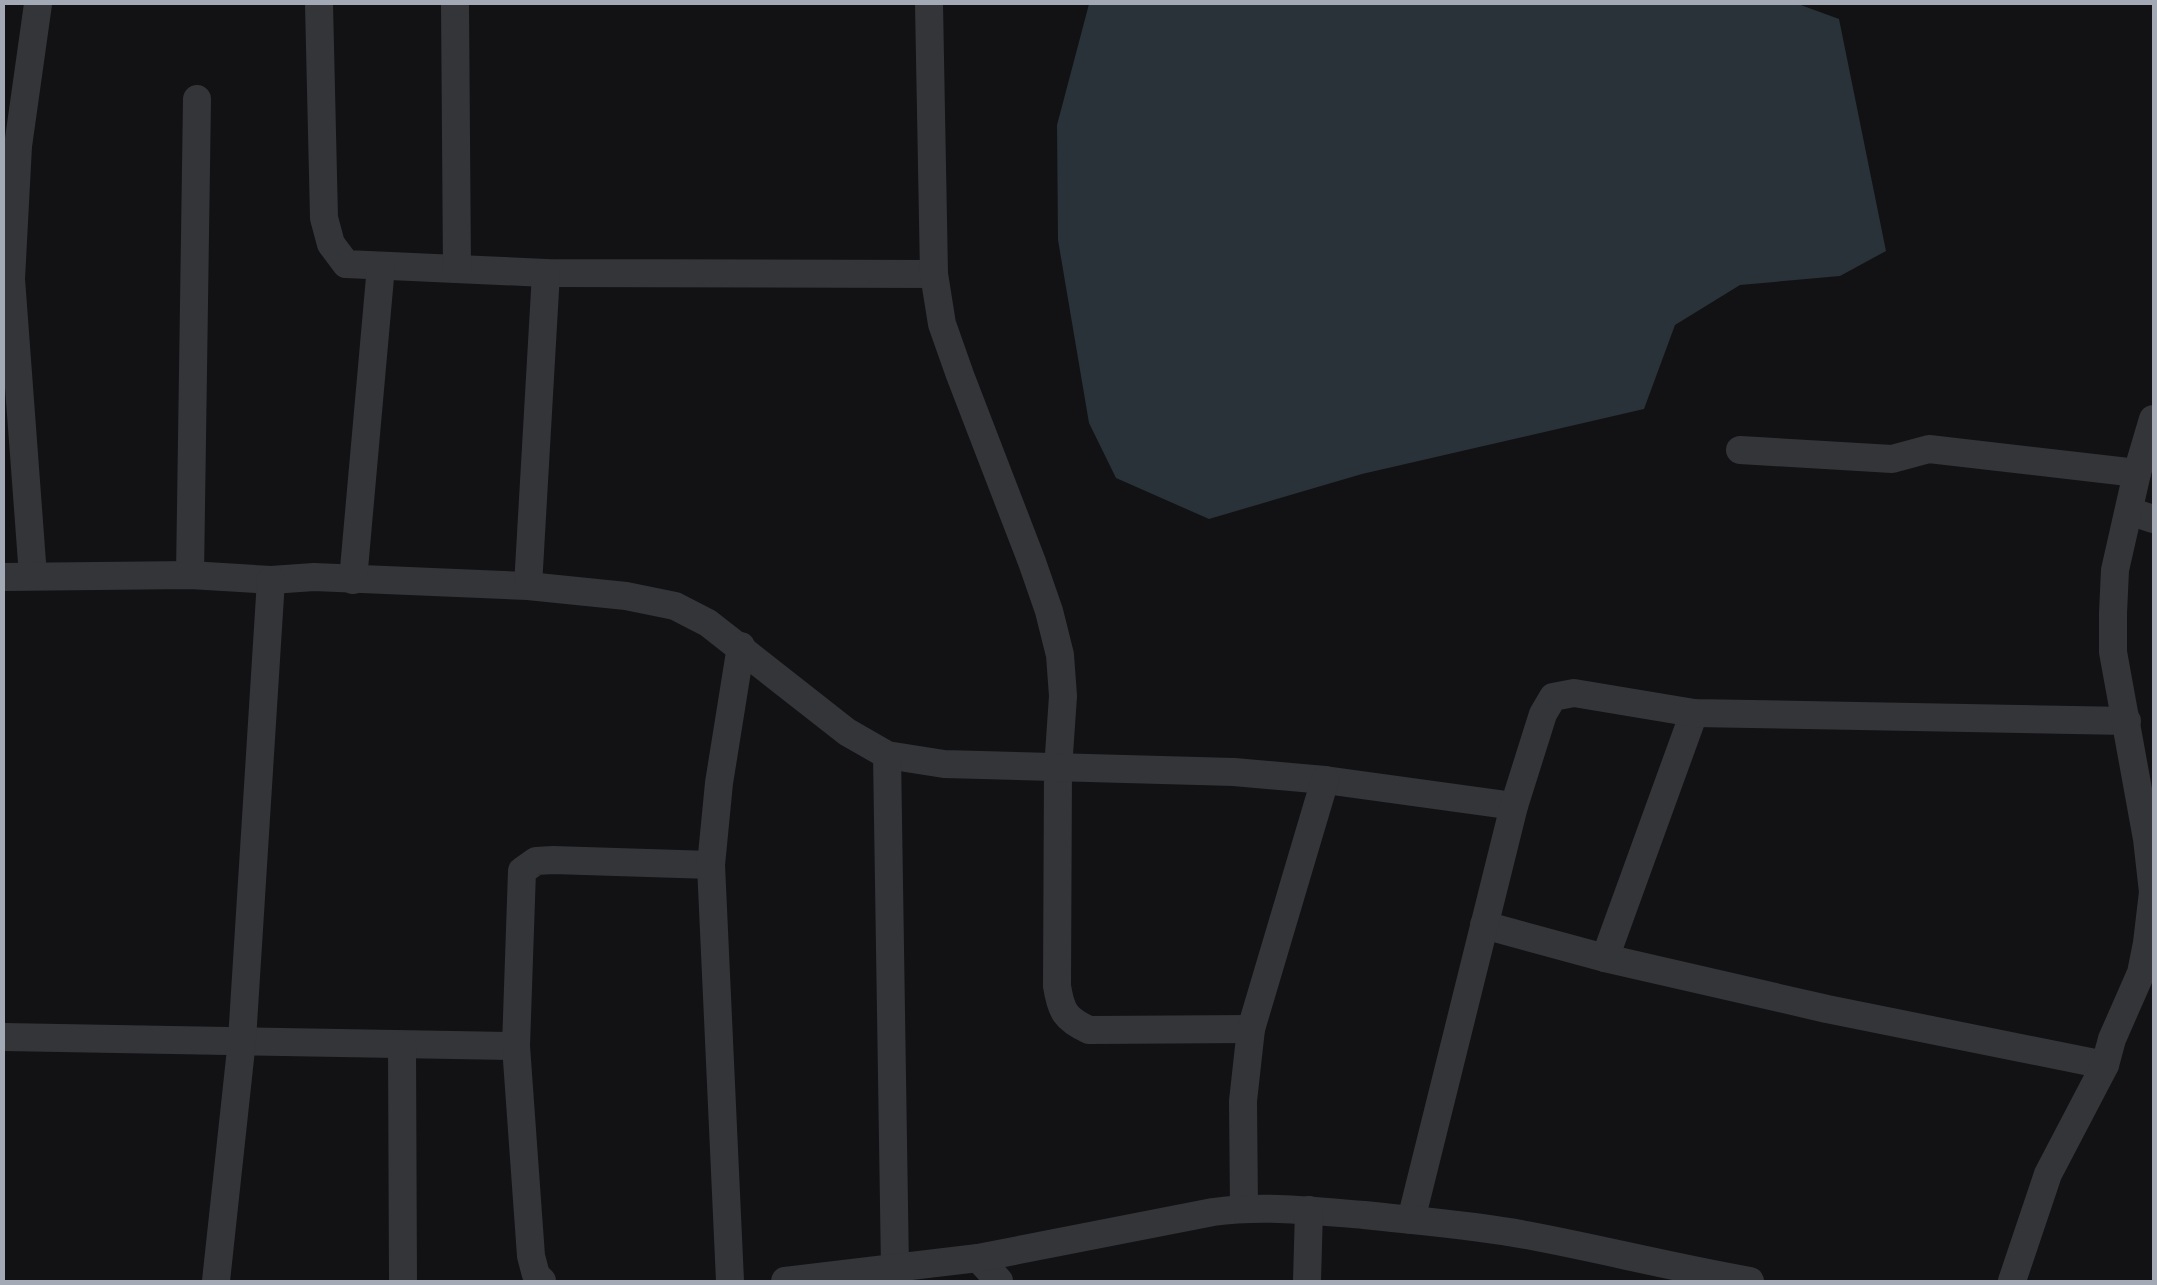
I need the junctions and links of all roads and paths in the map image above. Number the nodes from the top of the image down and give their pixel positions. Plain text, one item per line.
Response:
1 (38, 4) edge
2 (319, 4) edge
3 (455, 4) edge
4 (930, 4) edge
5 (197, 99) dead end
6 (381, 266) junction
7 (458, 268) junction
8 (546, 273) junction
9 (934, 274) junction
10 (12, 402) edge
11 (2153, 419) edge
12 (1740, 450) dead end
13 (2137, 473) junction
14 (2141, 515) edge
15 (190, 575) junction
16 (33, 576) junction
17 (4, 578) edge
18 (271, 580) junction
19 (353, 580) junction
20 (528, 586) junction
21 (740, 646) junction
22 (1694, 713) junction
23 (2127, 720) junction
24 (887, 755) junction
25 (1058, 768) junction
26 (1324, 780) junction
27 (1514, 806) junction
28 (710, 865) junction
29 (2153, 892) edge
30 (1484, 925) junction
31 (1605, 958) junction
32 (1251, 1029) junction
33 (4, 1037) edge
34 (242, 1040) junction
35 (402, 1045) junction
36 (516, 1046) junction
37 (2105, 1064) junction
38 (1244, 1208) junction
39 (1309, 1210) junction
40 (1411, 1220) junction
41 (978, 1258) junction
42 (895, 1269) junction
43 (538, 1279) edge
44 (216, 1281) edge
45 (403, 1281) edge
46 (730, 1281) edge
47 (785, 1281) edge
48 (999, 1281) edge
49 (1307, 1281) edge
50 (1750, 1281) edge
51 (2012, 1281) edge

1 - 10 street
2 - 6 street
3 - 7 street
4 - 9 street
5 - 15 street
6 - 7 street
6 - 19 street
7 - 8 street
8 - 9 street
8 - 20 street
9 - 25 street
10 - 16 street
11 - 13 street
12 - 13 street
13 - 14 street
14 - 23 street
15 - 16 street
15 - 18 street
16 - 17 street
18 - 19 street
18 - 34 street
19 - 20 street
20 - 21 street
21 - 24 street
21 - 28 street
22 - 23 street
22 - 27 street
22 - 31 street
23 - 29 street
24 - 25 street
24 - 42 street
25 - 26 street
25 - 32 street
26 - 27 street
26 - 32 street
27 - 30 street
28 - 36 street
28 - 46 street
29 - 37 street
30 - 31 street
30 - 40 street
31 - 37 street
32 - 38 street
33 - 34 street
34 - 35 street
34 - 44 street
35 - 36 street
35 - 45 street
36 - 43 street
37 - 51 street
38 - 39 street
38 - 41 street
39 - 40 street
39 - 49 street
40 - 50 street
41 - 42 street
41 - 48 street
42 - 47 street

